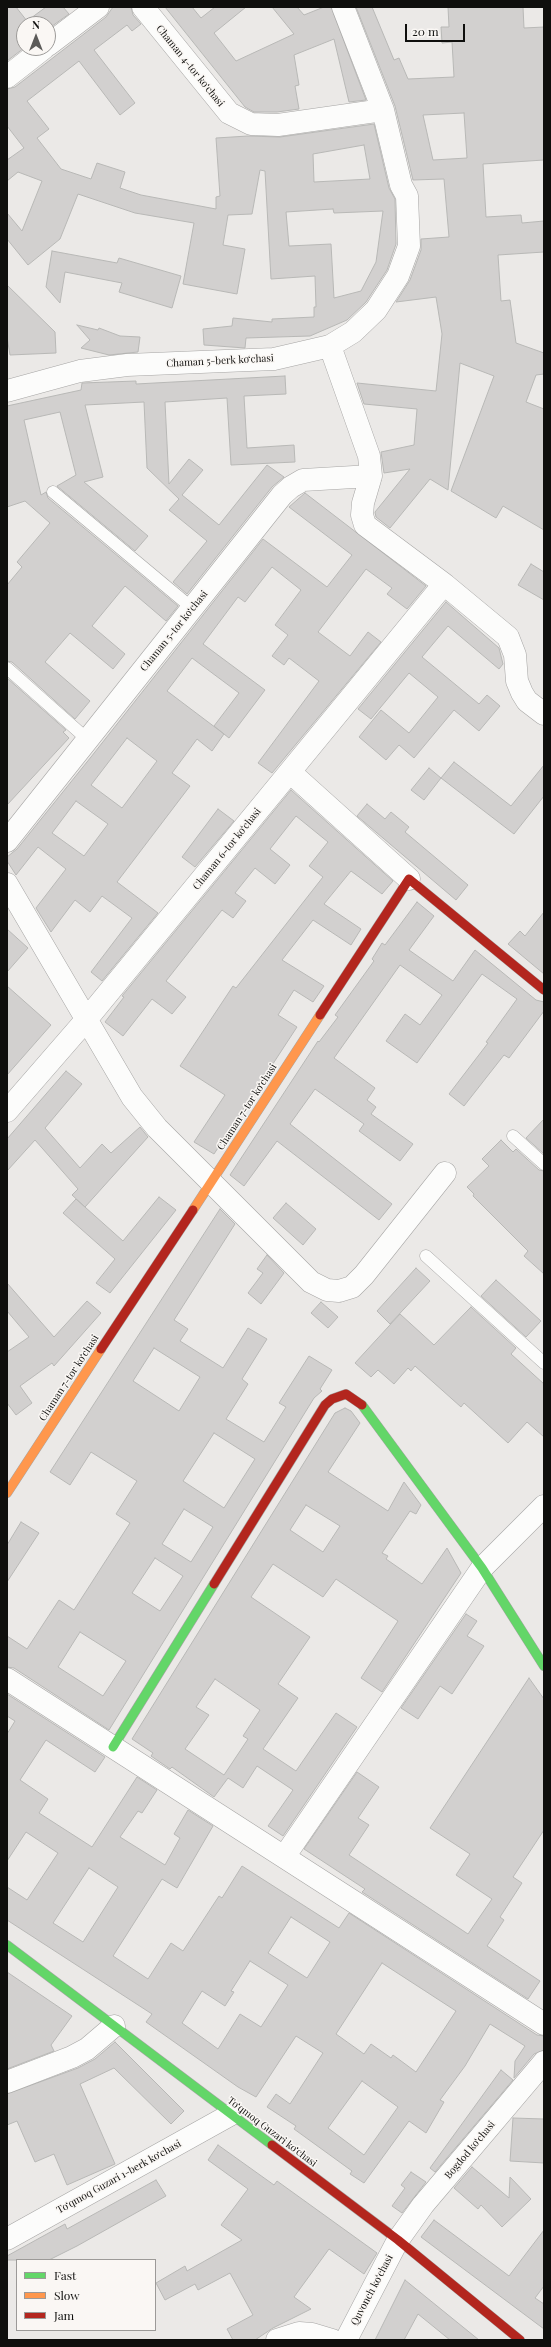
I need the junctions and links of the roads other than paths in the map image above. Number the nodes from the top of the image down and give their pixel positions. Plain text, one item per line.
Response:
1 (98, 7) edge
2 (143, 7) edge
3 (343, 7) edge
4 (56, 39) edge
5 (34, 56) edge
6 (7, 77) edge
7 (383, 110) junction
8 (330, 346) junction
9 (7, 391) edge
10 (371, 476) junction
11 (53, 492) dead end
12 (444, 584) junction
13 (192, 608) junction
14 (7, 668) edge
15 (544, 714) edge
16 (87, 738) junction
17 (290, 772) junction
18 (7, 841) edge
19 (409, 879) junction
20 (7, 884) edge
21 (544, 990) edge
22 (86, 1020) junction
23 (7, 1111) edge
24 (513, 1136) dead end
25 (544, 1164) edge
26 (446, 1173) dead end
27 (210, 1183) junction
28 (426, 1256) dead end
29 (544, 1363) edge
30 (7, 1493) edge
31 (544, 1506) edge
32 (482, 1568) junction
33 (544, 1666) edge
34 (7, 1679) edge
35 (113, 1747) junction
36 (284, 1857) junction
37 (7, 1945) edge
38 (544, 2024) edge
39 (114, 2026) junction
40 (544, 2062) edge
41 (7, 2082) edge
42 (230, 2115) junction
43 (7, 2239) edge
44 (398, 2240) junction
45 (277, 2340) edge
46 (332, 2340) edge
47 (346, 2340) edge
48 (520, 2340) edge

1 - 4 street
2 - 7 street, Chaman 4-tor koʻchasi
3 - 7 street, Chaman 5-berk koʻchasi
5 - 6 street
7 - 8 street, Chaman 5-berk koʻchasi
8 - 9 street, Chaman 5-berk koʻchasi
8 - 10 street
10 - 12 street
10 - 13 street, Chaman 5-tor koʻchasi
11 - 13 lane
12 - 15 street
12 - 17 street, Chaman 6-tor koʻchasi
13 - 16 street, Chaman 5-tor koʻchasi
14 - 16 lane
16 - 18 street, Chaman 5-tor koʻchasi
17 - 19 street
17 - 22 street, Chaman 6-tor koʻchasi
19 - 21 street
19 - 27 street, Chaman 7-tor koʻchasi
20 - 22 street
22 - 23 street, Chaman 6-tor koʻchasi
22 - 27 street
24 - 25 lane
26 - 27 street
27 - 30 street, Chaman 7-tor koʻchasi
28 - 29 lane
31 - 32 street
32 - 33 street
32 - 35 street
32 - 36 street
34 - 35 street
35 - 36 street
36 - 38 street
37 - 39 street, Toʻqmoq Guzari koʻchasi
39 - 41 street
39 - 42 street, Toʻqmoq Guzari koʻchasi
40 - 44 street, Bogdod koʻchasi
42 - 43 street, Toʻqmoq Guzari 1-berk koʻchasi
42 - 44 street, Toʻqmoq Guzari koʻchasi
44 - 47 street, Quvonch koʻchasi
44 - 48 street, Toʻqmoq Guzari koʻchasi
45 - 46 street

